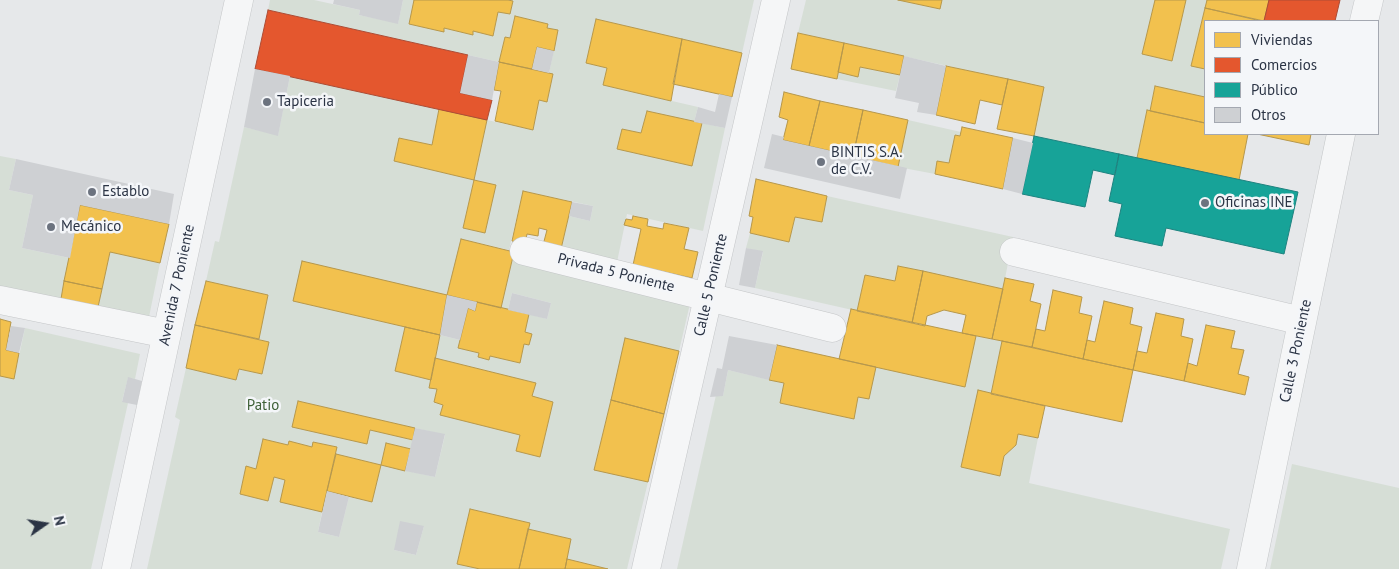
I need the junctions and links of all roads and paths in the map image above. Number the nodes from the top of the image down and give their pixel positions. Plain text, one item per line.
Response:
1 (239, 0) edge
2 (776, 0) edge
3 (1369, 0) edge
4 (1364, 20) edge
5 (1341, 135) edge
6 (524, 251) dead end
7 (1014, 252) dead end
8 (709, 296) junction
9 (0, 300) edge
10 (1302, 321) junction
11 (832, 328) dead end
12 (167, 334) junction
13 (116, 569) edge
14 (646, 569) edge
15 (1251, 569) edge

1 - 12 street, Avenida 7 Poniente
2 - 8 street, Calle 5 Poniente
3 - 4 street
5 - 10 street, Calle 3 Poniente
6 - 8 street, Privada 5 Poniente
7 - 10 street
8 - 11 street, Privada 5 Poniente
8 - 14 street, Calle 5 Poniente
9 - 12 street
10 - 15 street, Calle 3 Poniente
12 - 13 street, Avenida 7 Poniente

